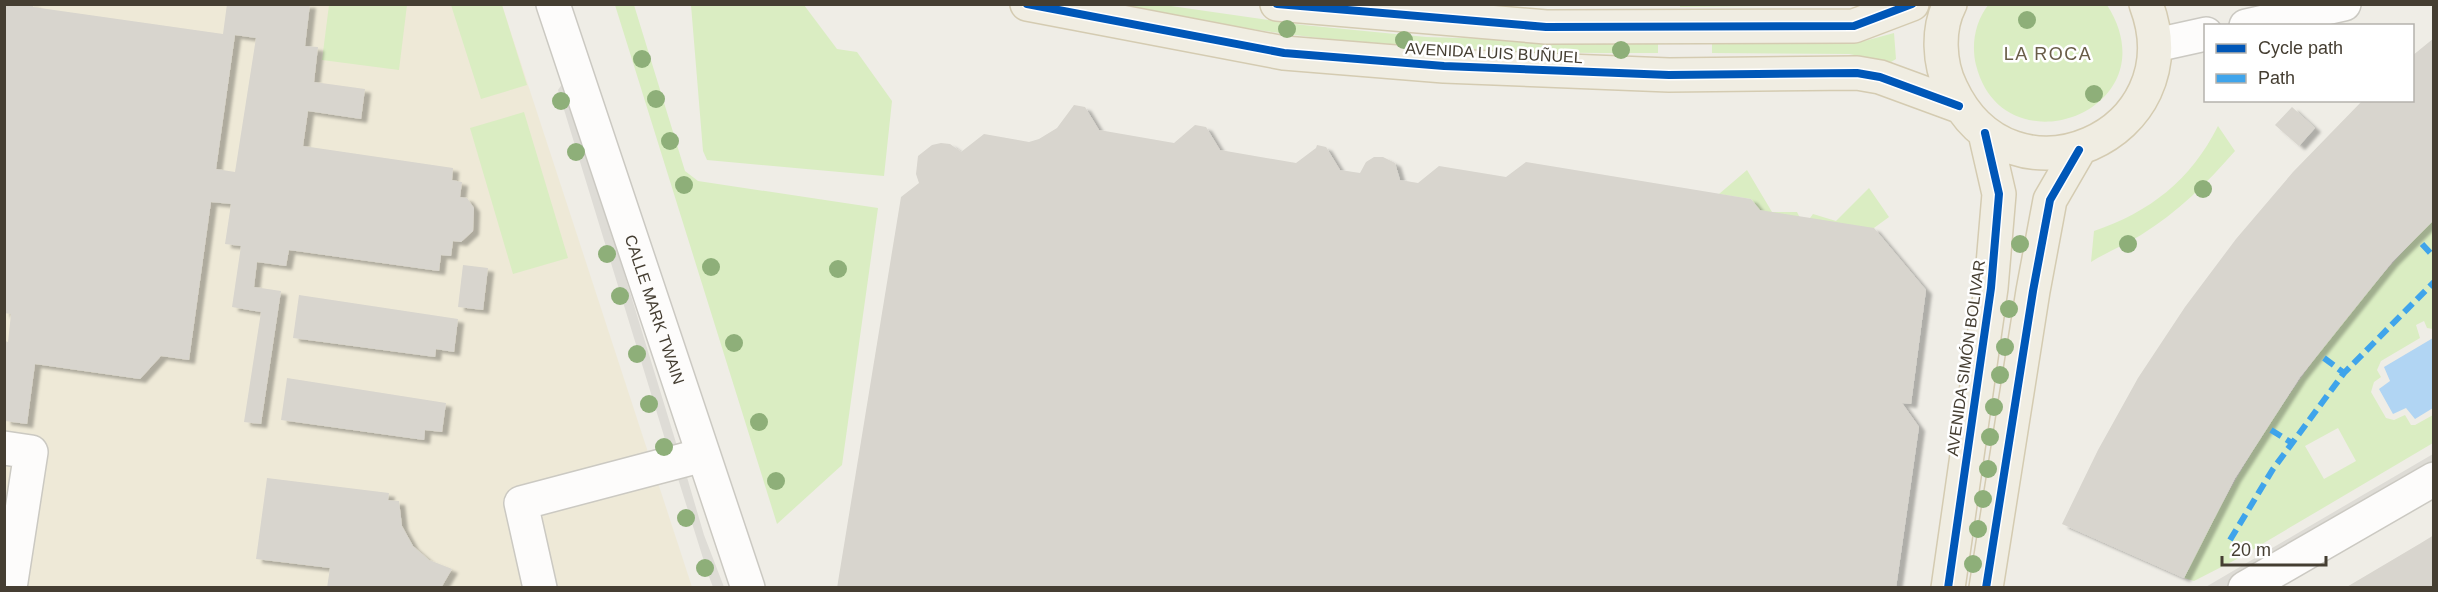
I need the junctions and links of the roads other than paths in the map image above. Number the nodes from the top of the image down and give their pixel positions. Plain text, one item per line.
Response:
1 (1026, 4) edge
2 (1277, 4) edge
3 (1912, 4) edge
4 (1950, 4) edge
5 (2146, 4) edge
6 (2344, 4) edge
7 (562, 13) edge
8 (2256, 24) edge
9 (2204, 34) edge
10 (2156, 45) junction
11 (1959, 106) junction
12 (1985, 133) junction
13 (2079, 150) junction
14 (4, 448) edge
15 (703, 455) junction
16 (2433, 478) edge
17 (10, 588) edge
18 (540, 588) edge
19 (748, 588) edge
20 (1948, 588) edge
21 (1986, 588) edge
22 (2245, 588) edge

1 - 11 main road, AVENIDA LUIS BUÑUEL
2 - 3 main road, AVENIDA LUIS BUÑUEL
4 - 11 main road
5 - 10 main road
6 - 8 street
7 - 15 street, CALLE MARK TWAIN
9 - 10 street
10 - 13 main road
11 - 12 main road
12 - 13 main road
12 - 20 main road, AVENIDA SIMÓN BOLIVAR
13 - 21 main road
14 - 17 street
15 - 18 street
15 - 19 street, CALLE MARK TWAIN
16 - 22 street

